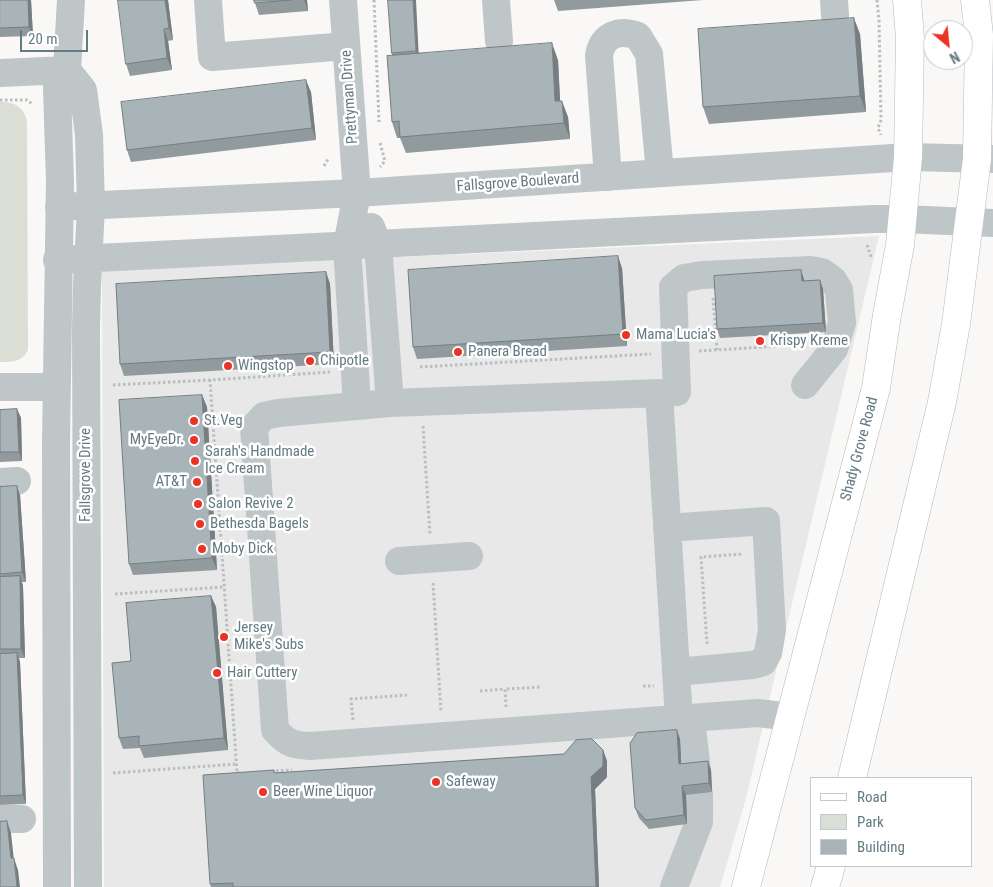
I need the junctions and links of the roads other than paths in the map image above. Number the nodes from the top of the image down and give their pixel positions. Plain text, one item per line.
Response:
1 (70, 0) edge
2 (208, 0) edge
3 (343, 0) edge
4 (496, 0) edge
5 (907, 0) edge
6 (975, 0) edge
7 (499, 41) dead end
8 (346, 46) junction
9 (67, 70) junction
10 (0, 73) edge
11 (908, 158) junction
12 (985, 159) edge
13 (660, 173) junction
14 (608, 177) junction
15 (356, 193) junction
16 (59, 207) junction
17 (92, 207) junction
18 (902, 219) junction
19 (980, 222) edge
20 (378, 244) junction
21 (347, 246) junction
22 (88, 258) junction
23 (57, 260) junction
24 (805, 384) dead end
25 (56, 386) junction
26 (0, 387) edge
27 (677, 392) dead end
28 (390, 403) junction
29 (357, 406) junction
30 (667, 528) junction
31 (469, 556) dead end
32 (399, 561) dead end
33 (676, 672) junction
34 (790, 717) junction
35 (686, 720) junction
36 (852, 777) edge
37 (830, 867) edge
38 (57, 887) edge
39 (88, 887) edge
40 (674, 887) edge
41 (746, 887) edge
42 (825, 887) edge

1 - 9 street, Fallsgrove Drive
2 - 8 street
3 - 8 street, Prettyman Drive
4 - 7 street
5 - 11 main road, Shady Grove Road
6 - 12 main road
8 - 15 street, Prettyman Drive
9 - 10 street
9 - 16 street, Fallsgrove Drive
9 - 17 street, Fallsgrove Drive
11 - 12 street, Fallsgrove Boulevard
11 - 13 street, Fallsgrove Boulevard
11 - 18 main road, Shady Grove Road
12 - 19 main road
13 - 14 street, Fallsgrove Boulevard
13 - 14 street
14 - 15 street, Fallsgrove Boulevard
15 - 17 street, Fallsgrove Boulevard
15 - 20 street
15 - 21 street
16 - 17 street, Fallsgrove Boulevard
16 - 23 street, Fallsgrove Drive
17 - 22 street, Fallsgrove Drive
18 - 19 street
18 - 20 street
18 - 34 main road, Shady Grove Road
19 - 36 main road
20 - 21 street
20 - 28 street
21 - 22 street
21 - 29 street
22 - 23 street
22 - 39 street, Fallsgrove Drive
23 - 25 street, Fallsgrove Drive
24 - 27 street
25 - 26 street
25 - 38 street, Fallsgrove Drive
28 - 29 street
28 - 30 street
29 - 35 street
30 - 33 street
30 - 33 street
31 - 32 street
33 - 35 street
34 - 35 street
34 - 41 main road, Shady Grove Road
35 - 40 street
37 - 42 main road

